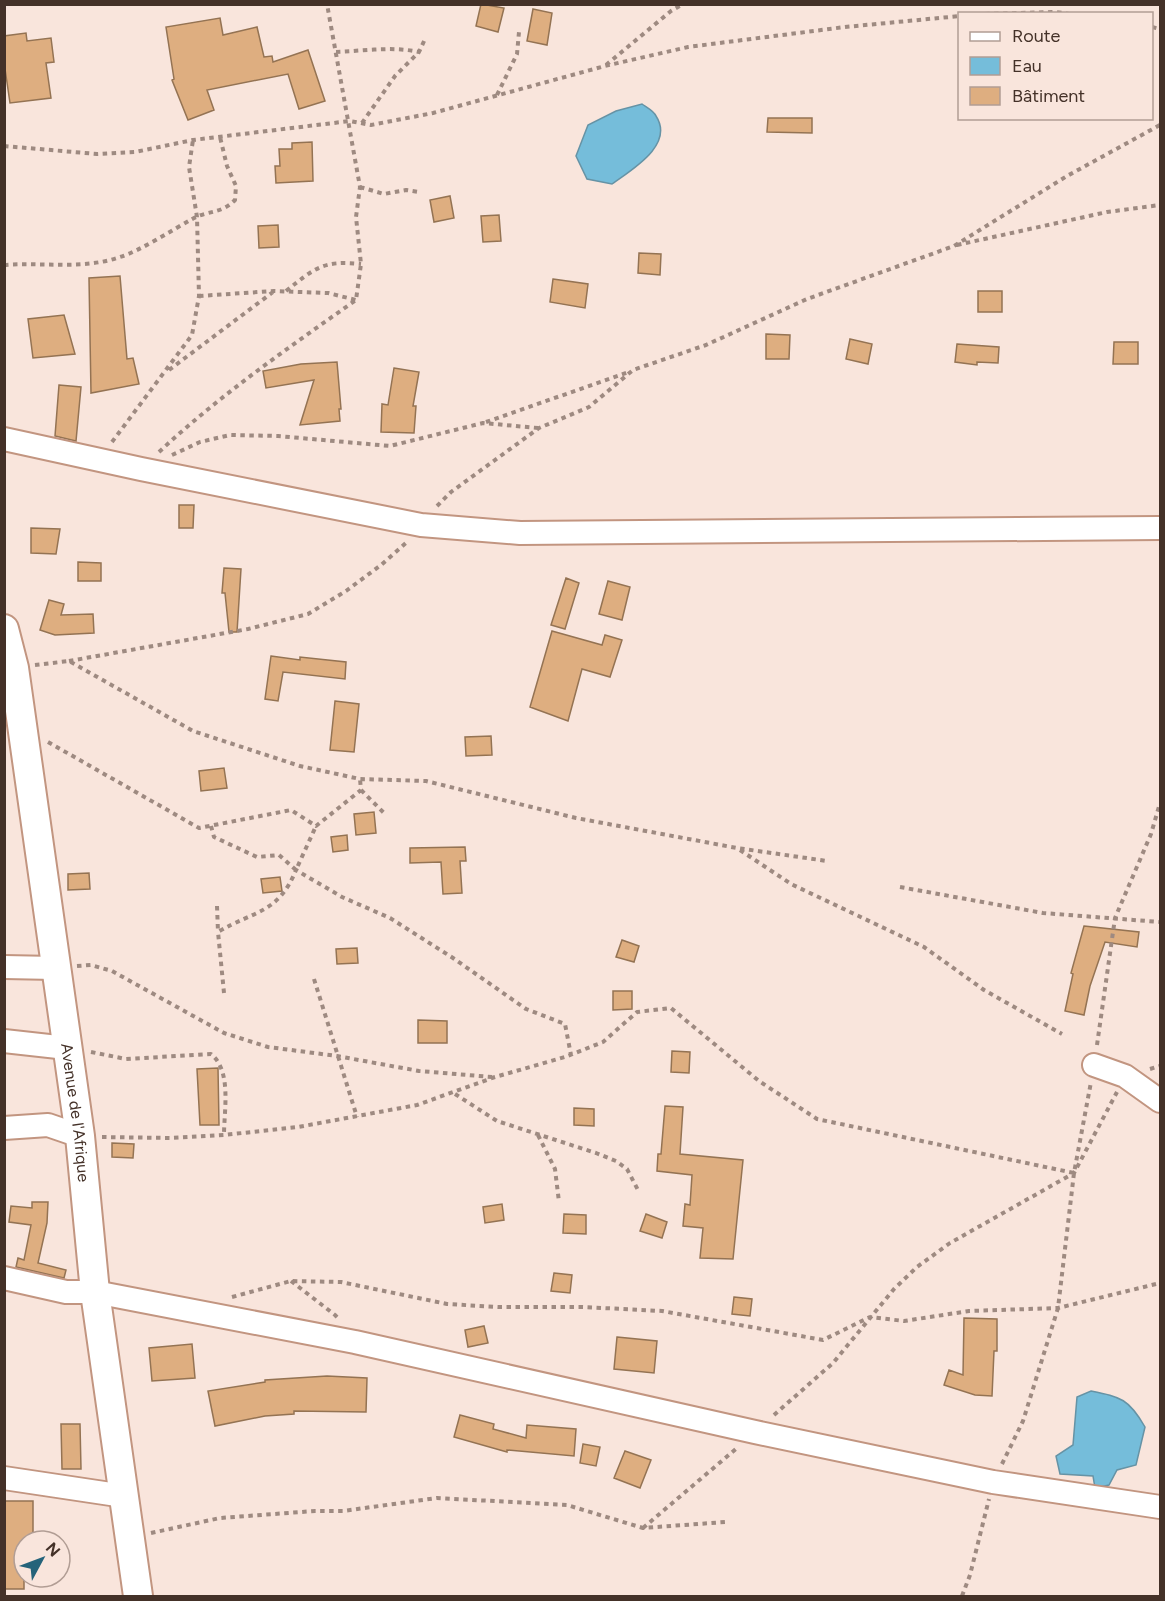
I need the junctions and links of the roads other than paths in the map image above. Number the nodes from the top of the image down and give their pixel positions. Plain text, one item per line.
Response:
1 (4, 439) edge
2 (1161, 528) edge
3 (4, 629) edge
4 (8, 668) edge
5 (13, 730) edge
6 (4, 968) edge
7 (55, 968) junction
8 (4, 1041) edge
9 (67, 1048) junction
10 (1094, 1065) road end
11 (1161, 1101) edge
12 (4, 1128) edge
13 (81, 1136) junction
14 (4, 1278) edge
15 (95, 1292) junction
16 (4, 1478) edge
17 (124, 1496) junction
18 (1161, 1507) edge
19 (138, 1596) edge

1 - 2 street
3 - 4 main road, Avenue de l'Afrique
4 - 5 main road, Avenue de l'Afrique
5 - 7 main road, Avenue de l'Afrique
6 - 7 street
7 - 9 main road, Avenue de l'Afrique
8 - 9 street
9 - 13 main road, Avenue de l'Afrique
10 - 11 street
12 - 13 street
13 - 15 main road, Avenue de l'Afrique
14 - 15 street
15 - 17 main road, Avenue de l'Afrique
15 - 18 street
16 - 17 street
17 - 19 main road, Avenue de l'Afrique

